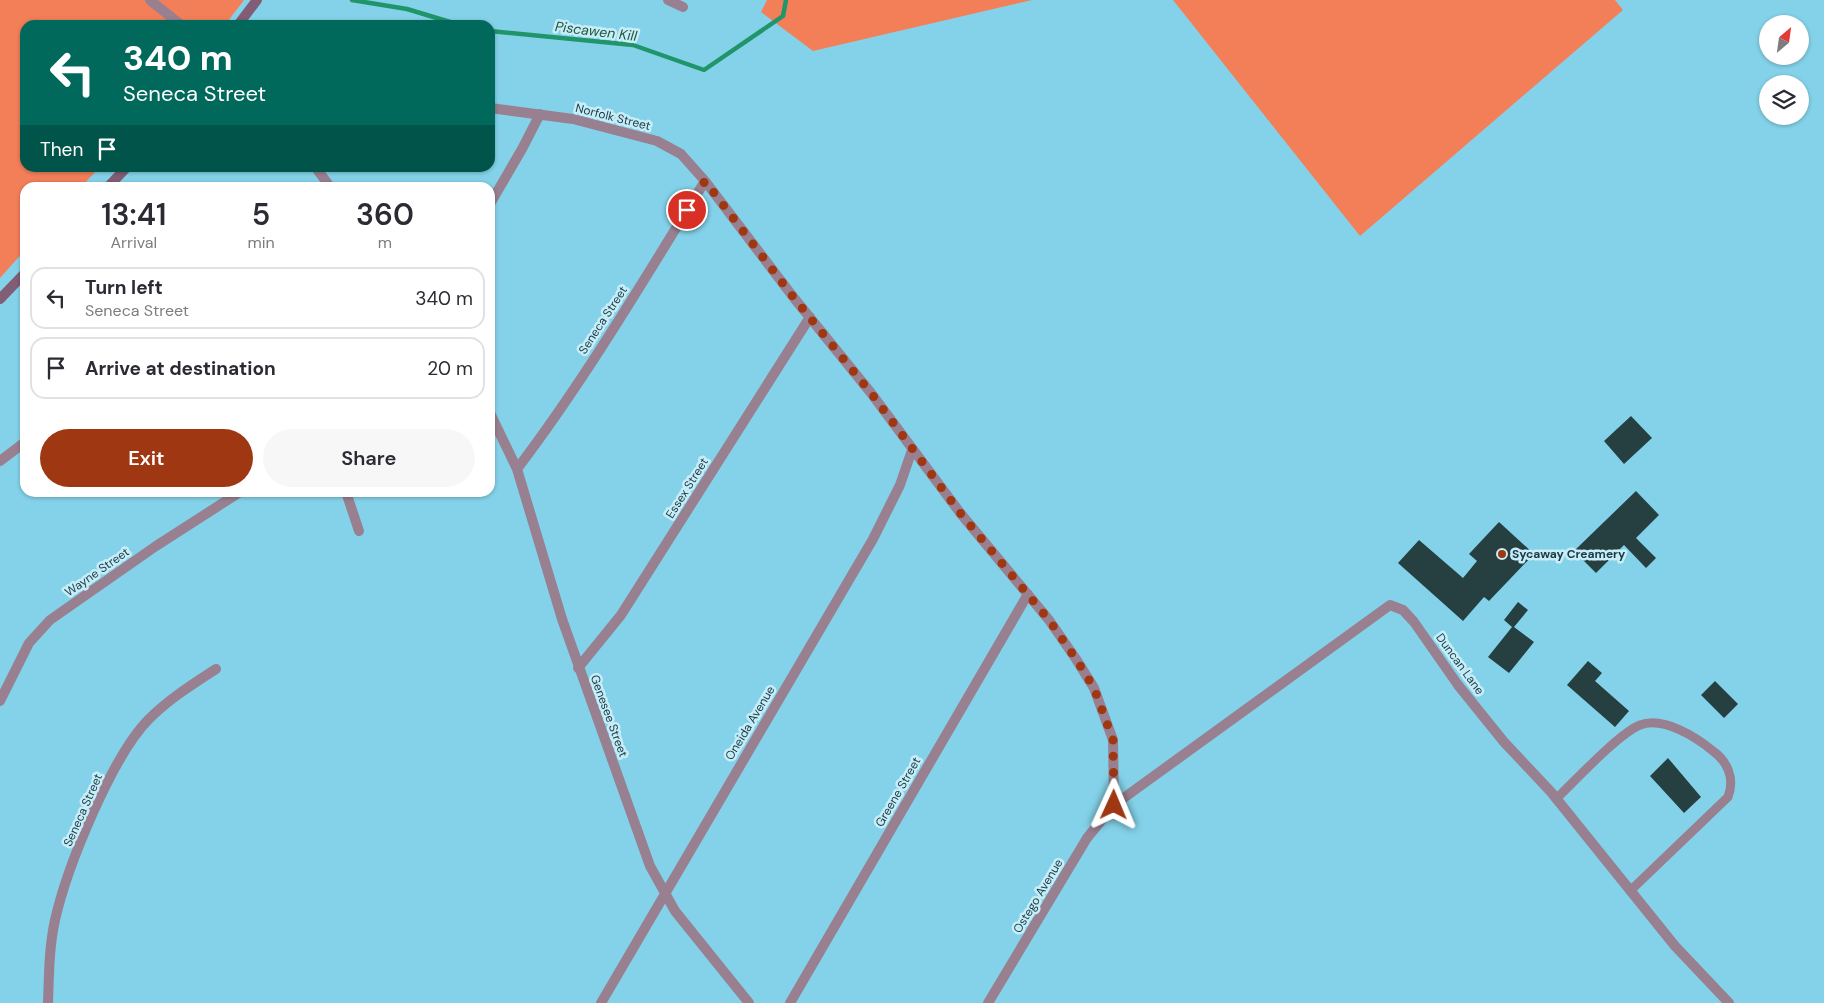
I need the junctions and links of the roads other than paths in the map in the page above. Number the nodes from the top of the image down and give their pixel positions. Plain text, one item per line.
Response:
1 (150, 0) edge
2 (257, 0) edge
3 (668, 0) edge
4 (683, 7) dead end
5 (175, 20) edge
6 (242, 20) edge
7 (495, 109) edge
8 (540, 114) junction
9 (122, 172) edge
10 (705, 181) junction
11 (112, 182) edge
12 (495, 195) edge
13 (20, 278) edge
14 (0, 299) edge
15 (810, 317) junction
16 (495, 424) edge
17 (20, 446) edge
18 (912, 450) junction
19 (0, 460) edge
20 (517, 469) junction
21 (232, 497) edge
22 (348, 497) edge
23 (360, 531) dead end
24 (1028, 594) junction
25 (578, 668) junction
26 (216, 669) dead end
27 (0, 701) edge
28 (1556, 798) junction
29 (1114, 805) junction
30 (1630, 890) junction
31 (663, 894) junction
32 (48, 1003) edge
33 (601, 1003) edge
34 (749, 1003) edge
35 (790, 1003) edge
36 (988, 1003) edge
37 (1729, 1003) edge

1 - 5 street
2 - 6 street
3 - 4 street
7 - 8 street, Norfolk Street
8 - 10 street, Norfolk Street
8 - 12 street
9 - 11 street
10 - 15 street, Norfolk Street
10 - 20 street, Seneca Street
13 - 14 street
15 - 18 street, Norfolk Street
15 - 25 street, Essex Street
16 - 20 street, Genesee Street
17 - 19 street
18 - 24 street, Norfolk Street
18 - 31 street, Oneida Avenue
20 - 25 street, Genesee Street
21 - 27 street, Wayne Street
22 - 23 street
24 - 29 street, Norfolk Street
24 - 35 street, Greene Street
25 - 31 street, Genesee Street
26 - 32 street, Seneca Street
28 - 29 street, Duncan Lane
28 - 30 street, Duncan Lane
28 - 30 lane
29 - 36 street, Ostego Avenue
30 - 37 street, Duncan Lane
31 - 33 street, Oneida Avenue
31 - 34 street, Genesee Street

